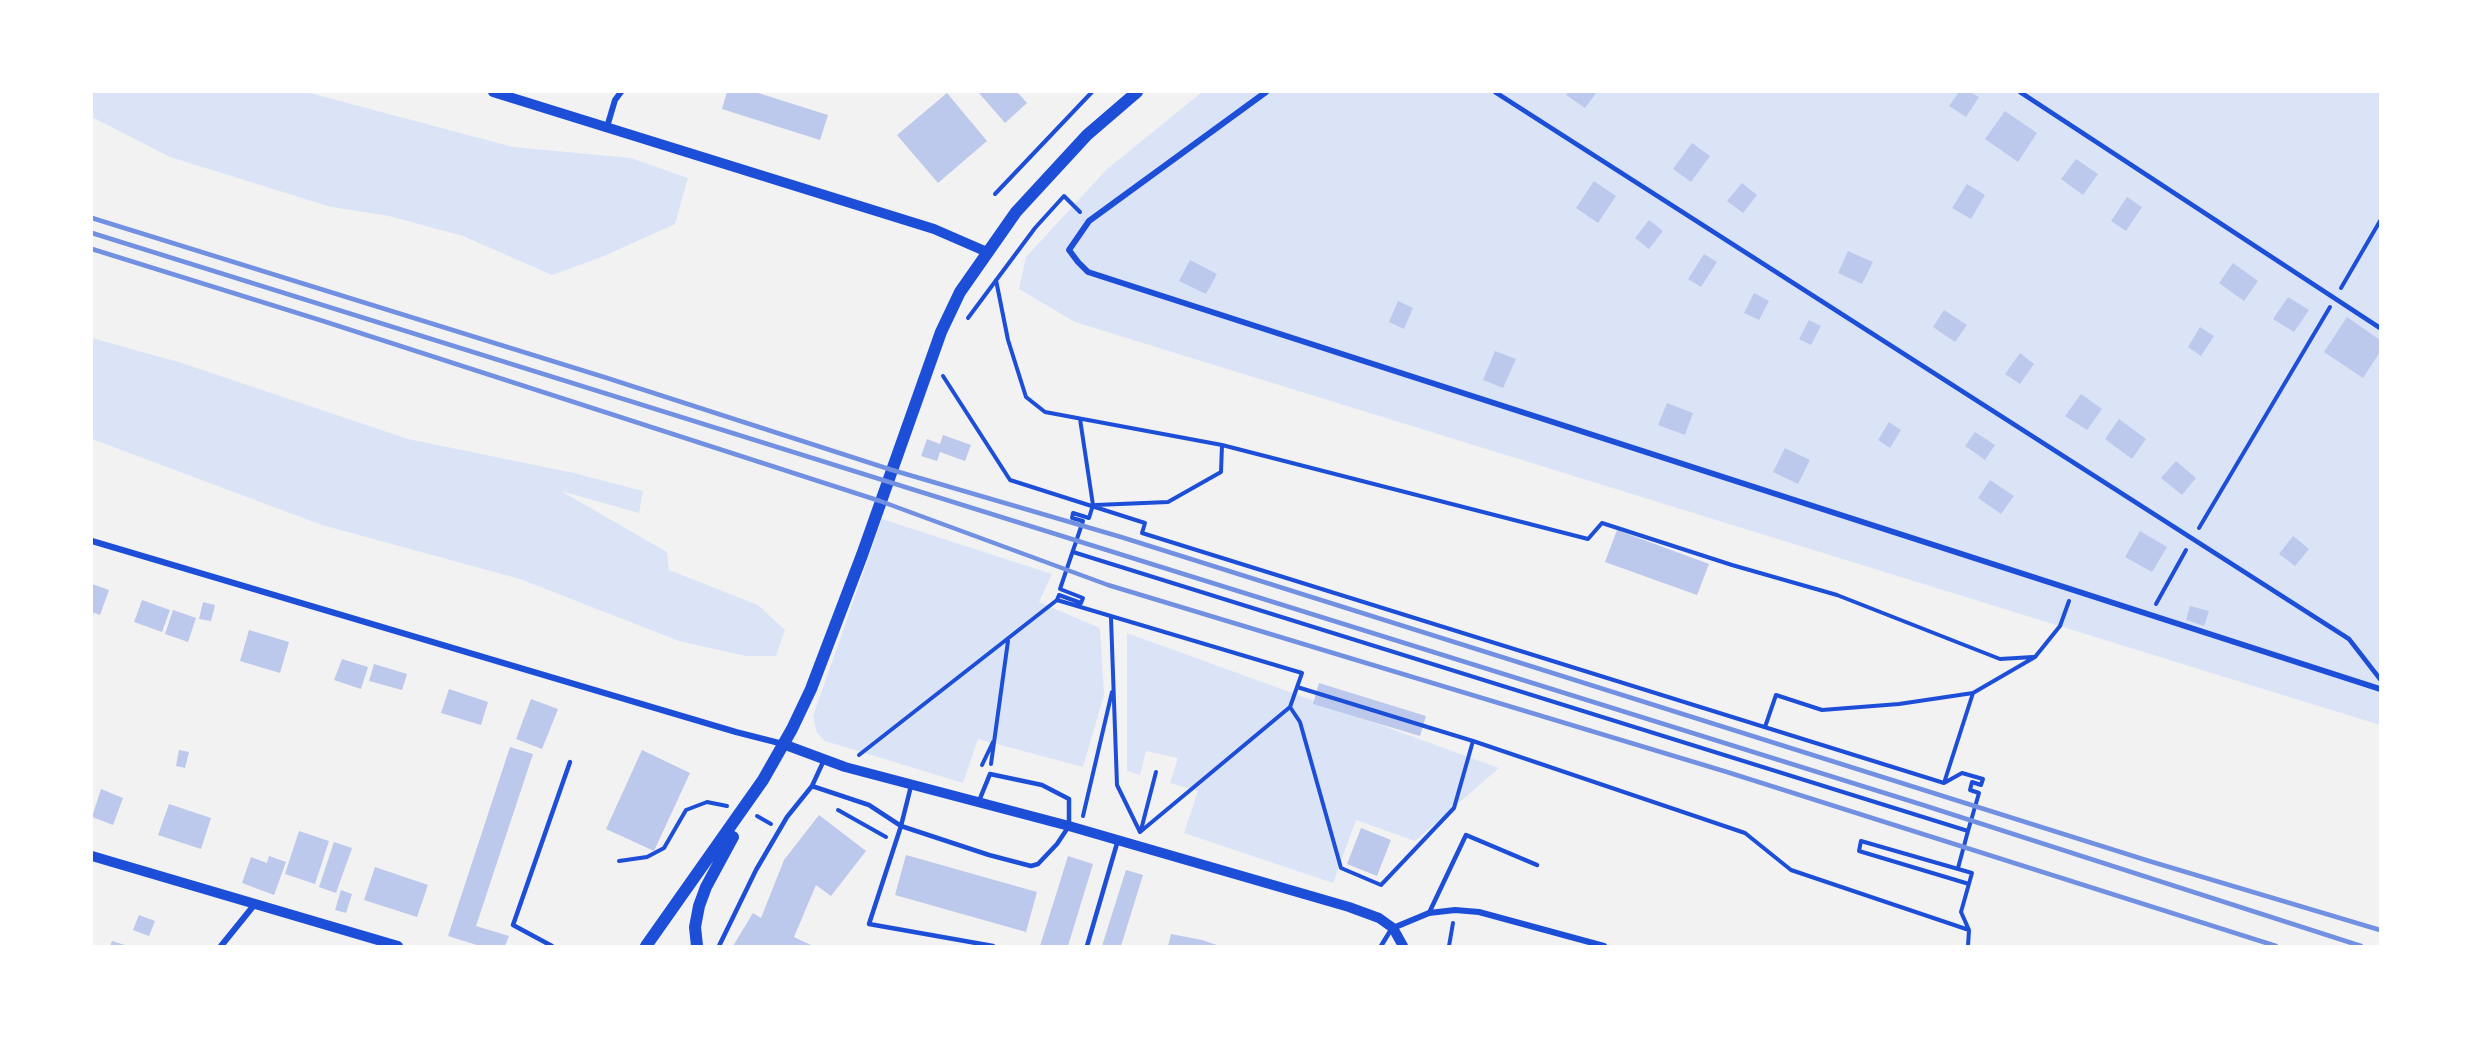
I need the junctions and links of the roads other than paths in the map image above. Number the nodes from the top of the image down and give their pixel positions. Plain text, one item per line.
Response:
1 (493, 92) edge
2 (621, 92) edge
3 (1137, 92) edge
4 (1266, 92) edge
5 (1495, 92) edge
6 (2020, 92) edge
7 (607, 127) junction
8 (987, 252) junction
9 (2380, 328) edge
10 (92, 541) edge
11 (2380, 679) edge
12 (2380, 689) edge
13 (783, 744) junction
14 (824, 760) junction
15 (570, 762) dead end
16 (911, 783) junction
17 (812, 786) junction
18 (979, 801) junction
19 (745, 810) junction
20 (901, 826) junction
21 (1069, 826) junction
22 (1118, 840) junction
23 (92, 856) edge
24 (1537, 865) dead end
25 (255, 903) junction
26 (1429, 914) junction
27 (1393, 928) junction
28 (221, 946) edge
29 (398, 946) edge
30 (552, 946) edge
31 (646, 946) edge
32 (697, 946) edge
33 (719, 946) edge
34 (993, 946) edge
35 (1087, 946) edge
36 (1381, 946) edge
37 (1403, 946) edge
38 (1604, 946) edge

1 - 7 street
2 - 7 street
3 - 8 main road
4 - 12 street
5 - 11 lane
6 - 9 lane
7 - 8 street
8 - 13 main road
10 - 13 street
13 - 14 street
13 - 19 main road
14 - 16 street
14 - 17 lane
15 - 30 lane
16 - 18 street
16 - 20 lane
17 - 20 lane
17 - 33 lane
18 - 21 street
18 - 21 lane
19 - 31 main road
19 - 32 main road
20 - 21 lane
20 - 34 lane
21 - 22 street
22 - 27 street
22 - 35 lane
23 - 25 street
24 - 26 lane
25 - 28 street
25 - 29 street
26 - 27 street
26 - 38 street
27 - 36 lane
27 - 37 street

